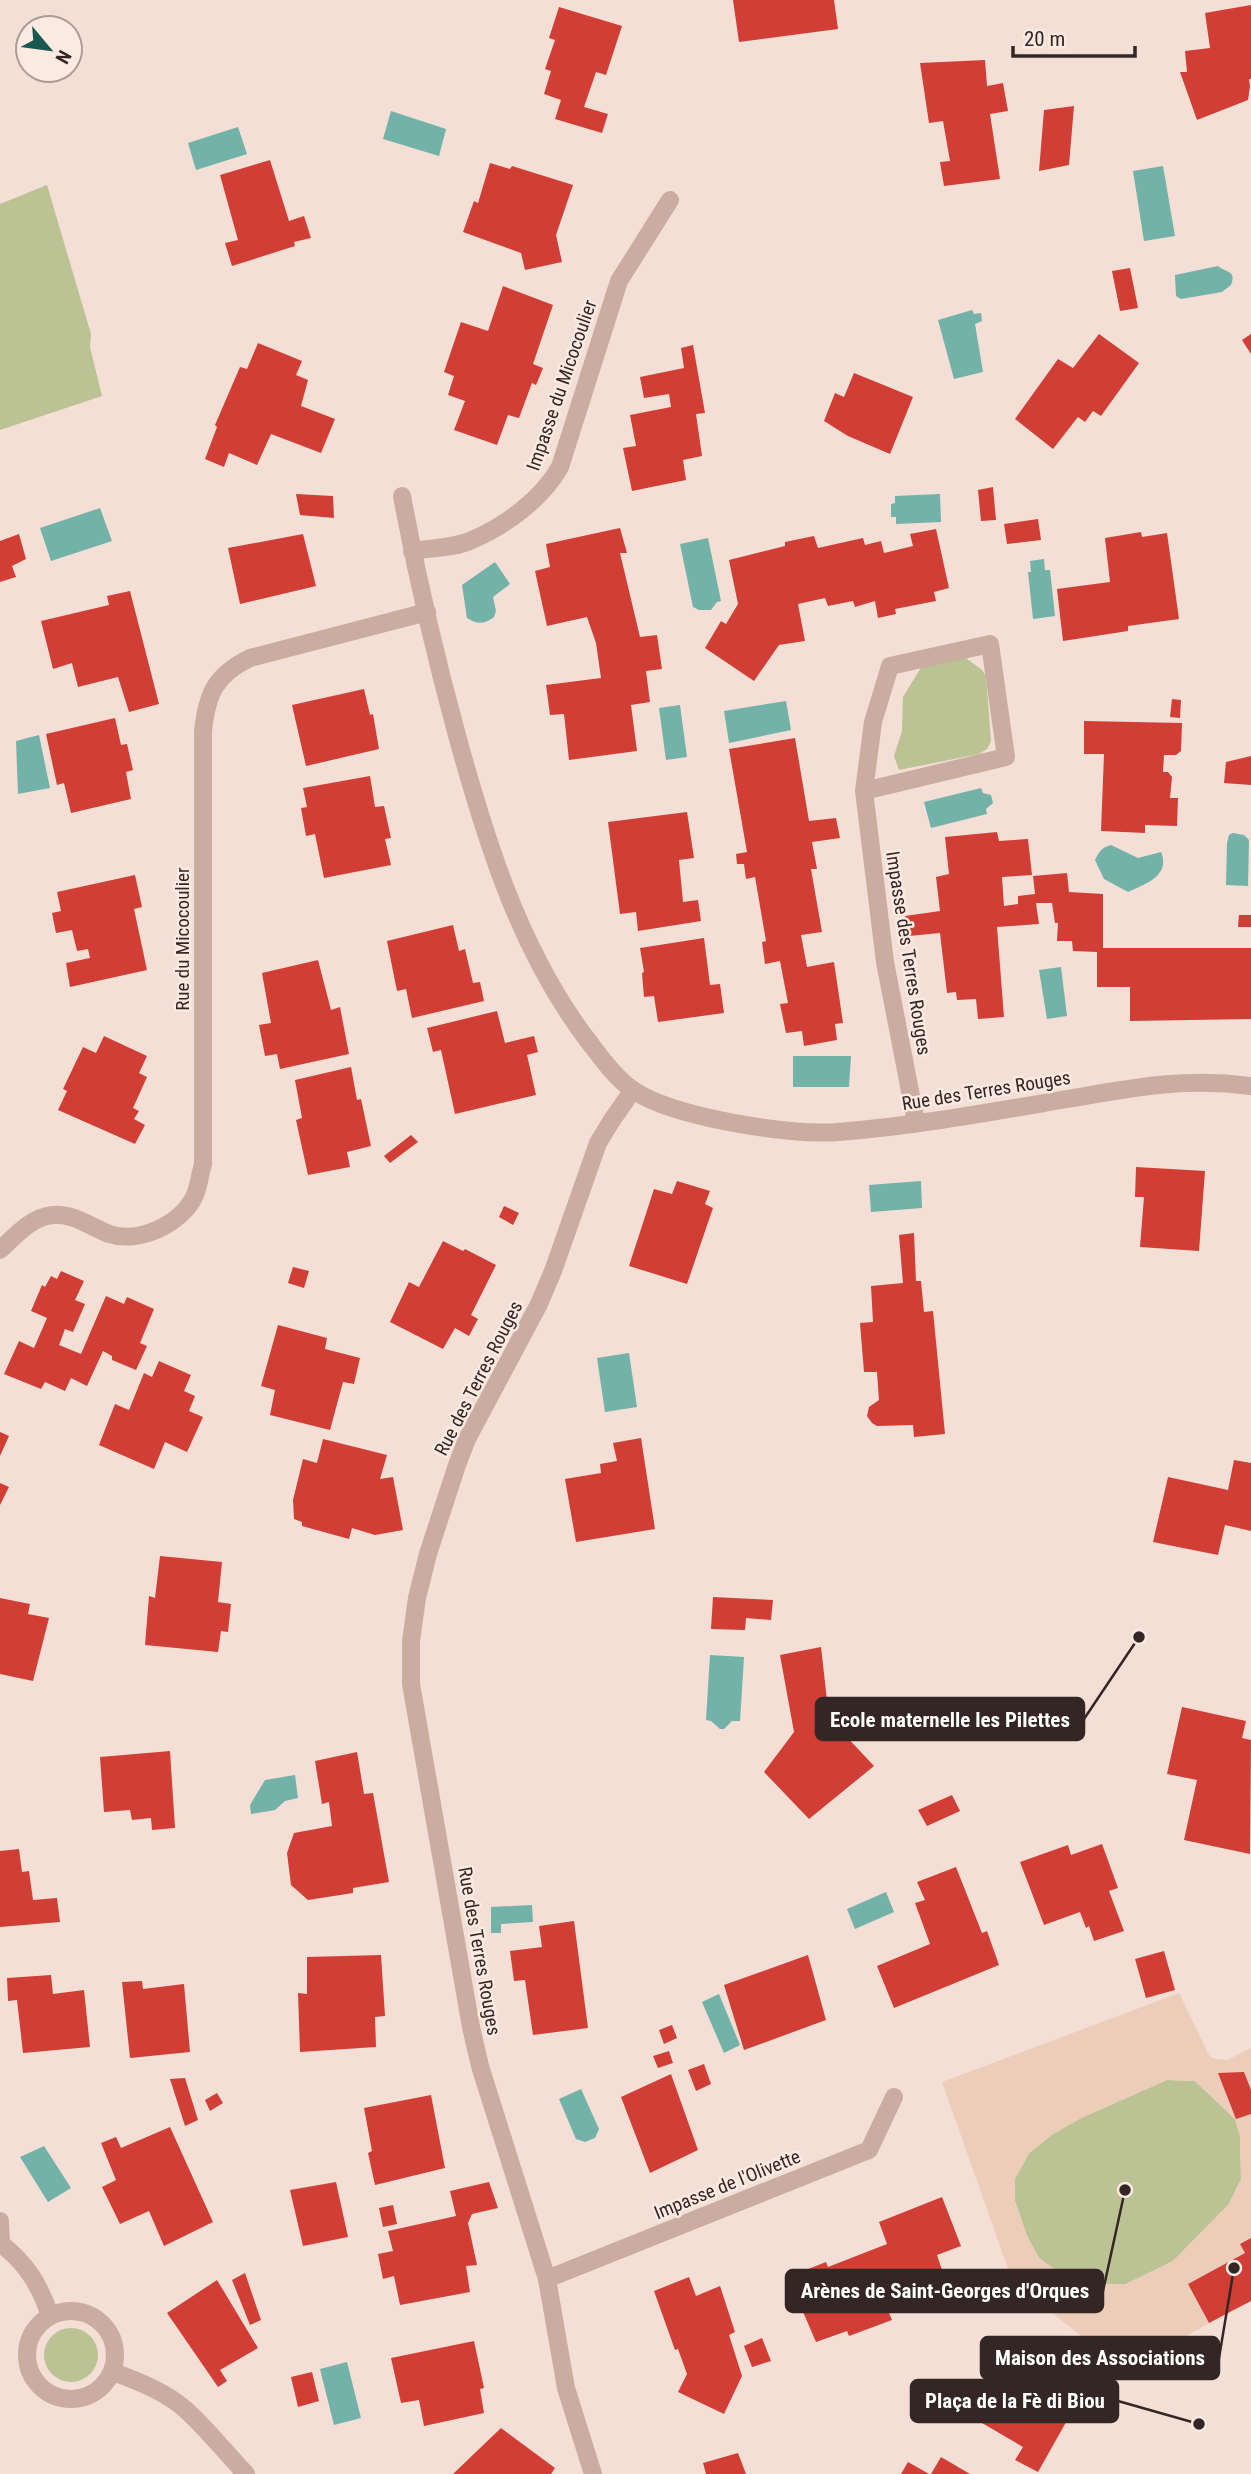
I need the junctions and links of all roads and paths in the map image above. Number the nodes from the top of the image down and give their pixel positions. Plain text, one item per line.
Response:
1 (670, 200) dead end
2 (402, 496) dead end
3 (412, 551) junction
4 (427, 612) junction
5 (864, 791) junction
6 (1251, 1086) edge
7 (633, 1090) junction
8 (916, 1122) junction
9 (0, 1250) edge
10 (894, 2097) dead end
11 (0, 2221) edge
12 (1, 2244) edge
13 (547, 2279) junction
14 (50, 2316) junction
15 (113, 2372) junction
16 (246, 2474) edge
17 (593, 2474) edge

1 - 3 street, Impasse du Micocoulier
2 - 3 street
3 - 4 street
4 - 7 street
4 - 9 street, Rue du Micocoulier
5 - 5 street, Impasse des Terres Rouges
5 - 8 street, Impasse des Terres Rouges
6 - 8 street, Rue des Terres Rouges
7 - 8 street, Rue des Terres Rouges
7 - 13 street, Rue des Terres Rouges
10 - 13 street, Impasse de l'Olivette
11 - 12 street
12 - 14 street
13 - 17 street, Rue des Terres Rouges
14 - 15 street
14 - 15 street
15 - 16 street

